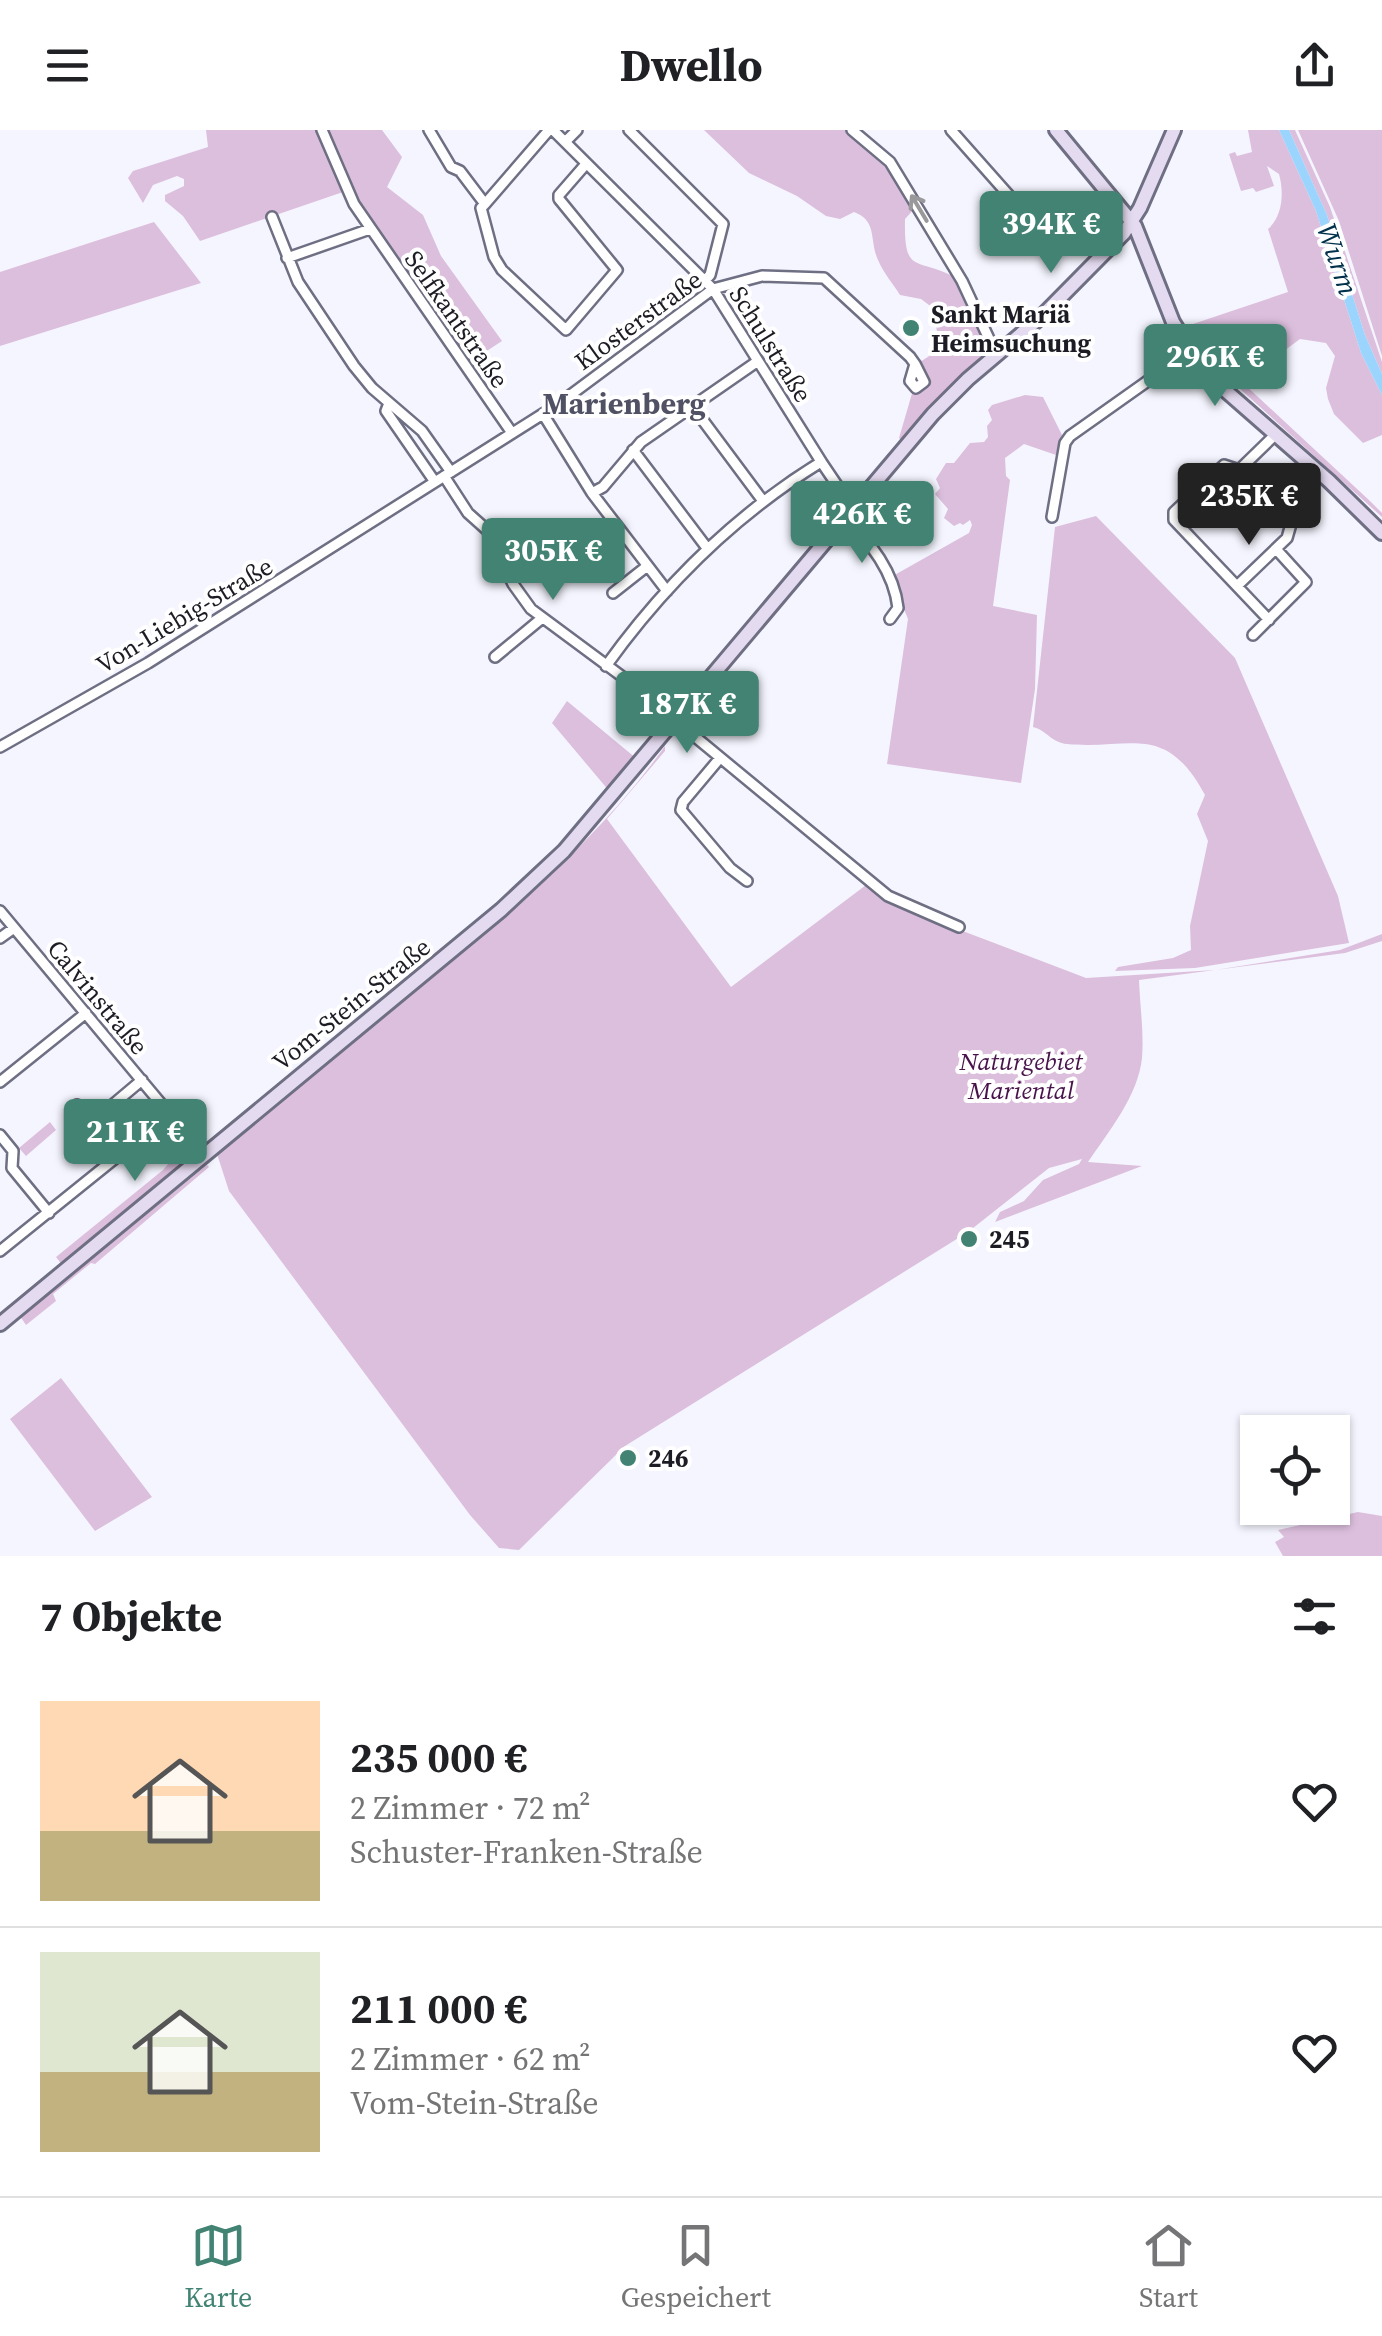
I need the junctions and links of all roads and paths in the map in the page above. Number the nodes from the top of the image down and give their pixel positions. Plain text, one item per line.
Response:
1 (322, 130) edge
2 (429, 130) edge
3 (551, 130) edge
4 (577, 130) edge
5 (629, 130) edge
6 (852, 130) edge
7 (952, 130) edge
8 (1056, 130) edge
9 (1174, 130) edge
10 (565, 142) junction
11 (586, 164) junction
12 (1012, 200) dead end
13 (485, 204) junction
14 (272, 216) dead end
15 (1132, 222) junction
16 (370, 228) junction
17 (1106, 251) junction
18 (288, 258) junction
19 (1150, 264) junction
20 (704, 280) junction
21 (713, 289) junction
22 (1190, 351) junction
23 (996, 356) junction
24 (758, 361) junction
25 (914, 364) dead end
26 (390, 403) junction
27 (693, 407) junction
28 (543, 414) junction
29 (512, 433) junction
30 (1276, 434) junction
31 (634, 450) junction
32 (821, 462) junction
33 (1239, 470) junction
34 (443, 477) junction
35 (592, 494) junction
36 (763, 500) junction
37 (855, 506) junction
38 (386, 514) joint
39 (1052, 517) dead end
40 (844, 519) junction
41 (612, 522) junction
42 (1382, 533) edge
43 (582, 544) dead end
44 (706, 548) junction
45 (1276, 549) junction
46 (646, 567) junction
47 (1237, 586) junction
48 (667, 591) junction
49 (612, 593) dead end
50 (541, 618) junction
51 (890, 619) dead end
52 (1269, 620) junction
53 (1253, 635) dead end
54 (495, 657) dead end
55 (606, 666) junction
56 (677, 720) junction
57 (0, 747) edge
58 (720, 758) junction
59 (747, 881) dead end
60 (0, 911) edge
61 (959, 927) dead end
62 (14, 928) junction
63 (0, 938) edge
64 (86, 1013) junction
65 (142, 1080) junction
66 (0, 1082) edge
67 (77, 1105) dead end
68 (91, 1123) junction
69 (0, 1136) edge
70 (203, 1154) junction
71 (49, 1213) junction
72 (0, 1252) edge
73 (0, 1324) edge

1 - 16 street, Selfkantstraße
2 - 13 street
3 - 10 street, Schulstraße
3 - 13 street
4 - 10 street
5 - 20 street
23 -> 6 street
7 - 12 street
8 - 15 main road
9 - 15 main road, Vom-Stein-Straße
10 - 11 street, Schulstraße
11 - 13 street
11 - 20 street, Schulstraße
14 - 18 street
15 - 17 main road, Vom-Stein-Straße
15 - 19 main road
16 - 18 street
16 - 29 street, Selfkantstraße
17 - 19 main road
17 - 23 main road, Vom-Stein-Straße
18 - 26 street
19 - 22 main road
20 - 21 street, Schulstraße
21 - 24 street, Schulstraße
21 - 25 street, Klosterstraße
21 - 28 street, Klosterstraße
22 - 30 main road
22 - 39 street
23 - 37 main road, Vom-Stein-Straße
24 - 27 street
24 - 32 street, Schulstraße
26 - 34 street
26 - 34 street
27 - 31 street
27 - 36 street
28 - 29 street, Klosterstraße
28 - 35 street
29 - 34 street, Klosterstraße
30 - 33 street
30 - 42 main road
31 - 35 street
31 - 44 street
32 - 36 street
32 - 37 street, Schulstraße
33 - 45 street
33 - 47 street
34 - 38 street, Klosterstraße
34 - 50 street
35 - 41 street
36 - 44 street
37 - 40 main road, Vom-Stein-Straße
38 - 57 street, Von-Liebig-Straße
40 - 51 street
40 - 56 main road, Vom-Stein-Straße
41 - 43 street
41 - 46 street
44 - 48 street
45 - 47 street
45 - 52 street
46 - 48 street
46 - 49 street
47 - 52 street
48 - 55 street
50 - 54 street
50 - 55 street
52 - 53 street
55 - 56 street
56 - 58 street
56 - 70 main road, Vom-Stein-Straße
58 - 59 street
58 - 61 street
60 - 62 street, Calvinstraße
62 - 63 street
62 - 64 street, Calvinstraße
64 - 65 street, Calvinstraße
64 - 66 street
65 - 68 street
65 - 70 street, Calvinstraße
67 - 68 street
68 - 71 street
69 - 71 street
70 - 73 main road, Vom-Stein-Straße
71 - 72 street

